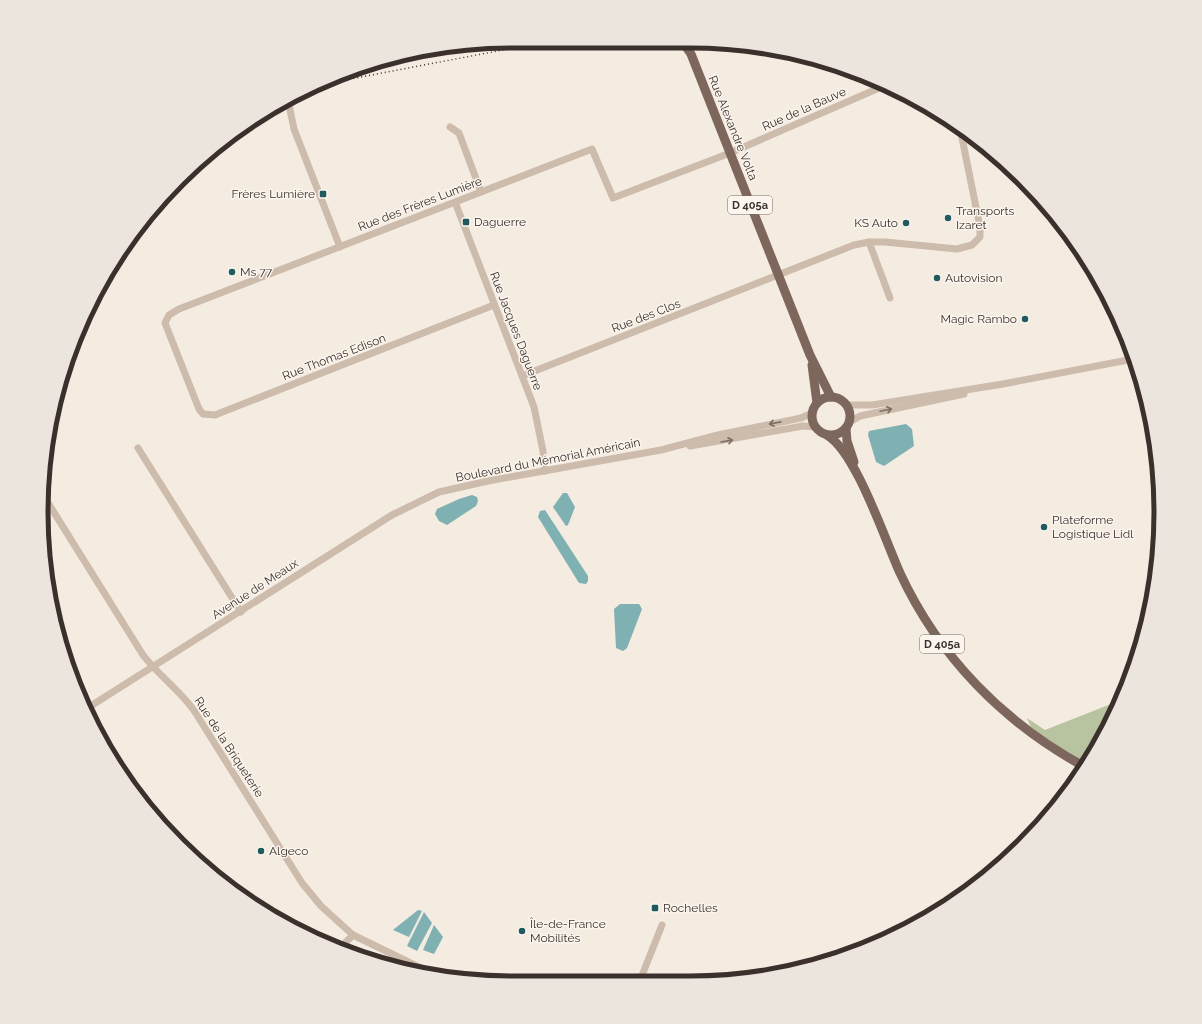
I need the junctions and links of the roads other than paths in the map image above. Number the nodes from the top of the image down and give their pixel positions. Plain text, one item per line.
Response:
1 (688, 48) edge
2 (879, 88) edge
3 (289, 105) edge
4 (450, 127) dead end
5 (962, 136) edge
6 (730, 153) junction
7 (481, 192) junction
8 (455, 202) junction
9 (869, 242) junction
10 (340, 247) junction
11 (778, 276) junction
12 (890, 298) dead end
13 (494, 305) junction
14 (810, 355) junction
15 (1128, 360) edge
16 (522, 376) junction
17 (1003, 384) junction
18 (191, 393) joint
19 (831, 397) junction
20 (817, 403) junction
21 (847, 405) junction
22 (812, 413) junction
23 (848, 425) junction
24 (815, 427) junction
25 (827, 435) junction
26 (138, 448) dead end
27 (660, 450) junction
28 (545, 471) junction
29 (857, 475) junction
30 (439, 492) joint
31 (48, 503) edge
32 (241, 612) junction
33 (152, 667) junction
34 (91, 706) edge
35 (1080, 764) edge
36 (662, 925) dead end
37 (353, 935) junction
38 (344, 944) edge
39 (416, 966) edge
40 (642, 976) edge

1 - 6 main road, Rue Alexandre Volta / D 405a
2 - 6 street, Rue de la Bauve
3 - 10 street
4 - 7 street
5 - 9 street, Rue des Clos
6 - 7 street, Rue des Frères Lumière
6 - 11 main road, Rue Alexandre Volta / D 405a
7 - 8 street, Rue des Frères Lumière
8 - 10 street, Rue des Frères Lumière
8 - 13 street, Rue Jacques Daguerre
9 - 11 street, Rue des Clos
9 - 12 street
10 - 18 street, Rue des Frères Lumière
11 - 14 main road, Rue Alexandre Volta / D 405a
11 - 16 street, Rue des Clos
13 - 16 street, Rue Jacques Daguerre
13 - 18 street, Rue Thomas Edison
14 - 19 main road, Rue Alexandre Volta / D 405a
14 - 20 main road, Rue Alexandre Volta / D 405a
15 - 17 street
16 - 28 street, Rue Jacques Daguerre
17 - 21 street
23 -> 17 street
19 - 20 main road
19 - 21 main road
20 - 22 main road
21 - 23 main road
22 - 24 main road
22 -> 27 street
23 - 25 main road
23 - 29 main road, D 405a
24 - 25 main road
27 -> 24 street
25 - 29 main road, D 405a
26 - 32 street
27 - 28 street, Boulevard du Mémorial Américain
28 - 30 street, Boulevard du Mémorial Américain
29 - 35 main road, D 405a
30 - 32 street, Avenue de Meaux
31 - 33 street, Rue de la Briqueterie
32 - 33 street, Avenue de Meaux
33 - 34 street, Avenue de Meaux
33 - 37 street, Rue de la Briqueterie
36 - 40 street
37 - 38 street
37 - 39 street, Rue de la Briqueterie

